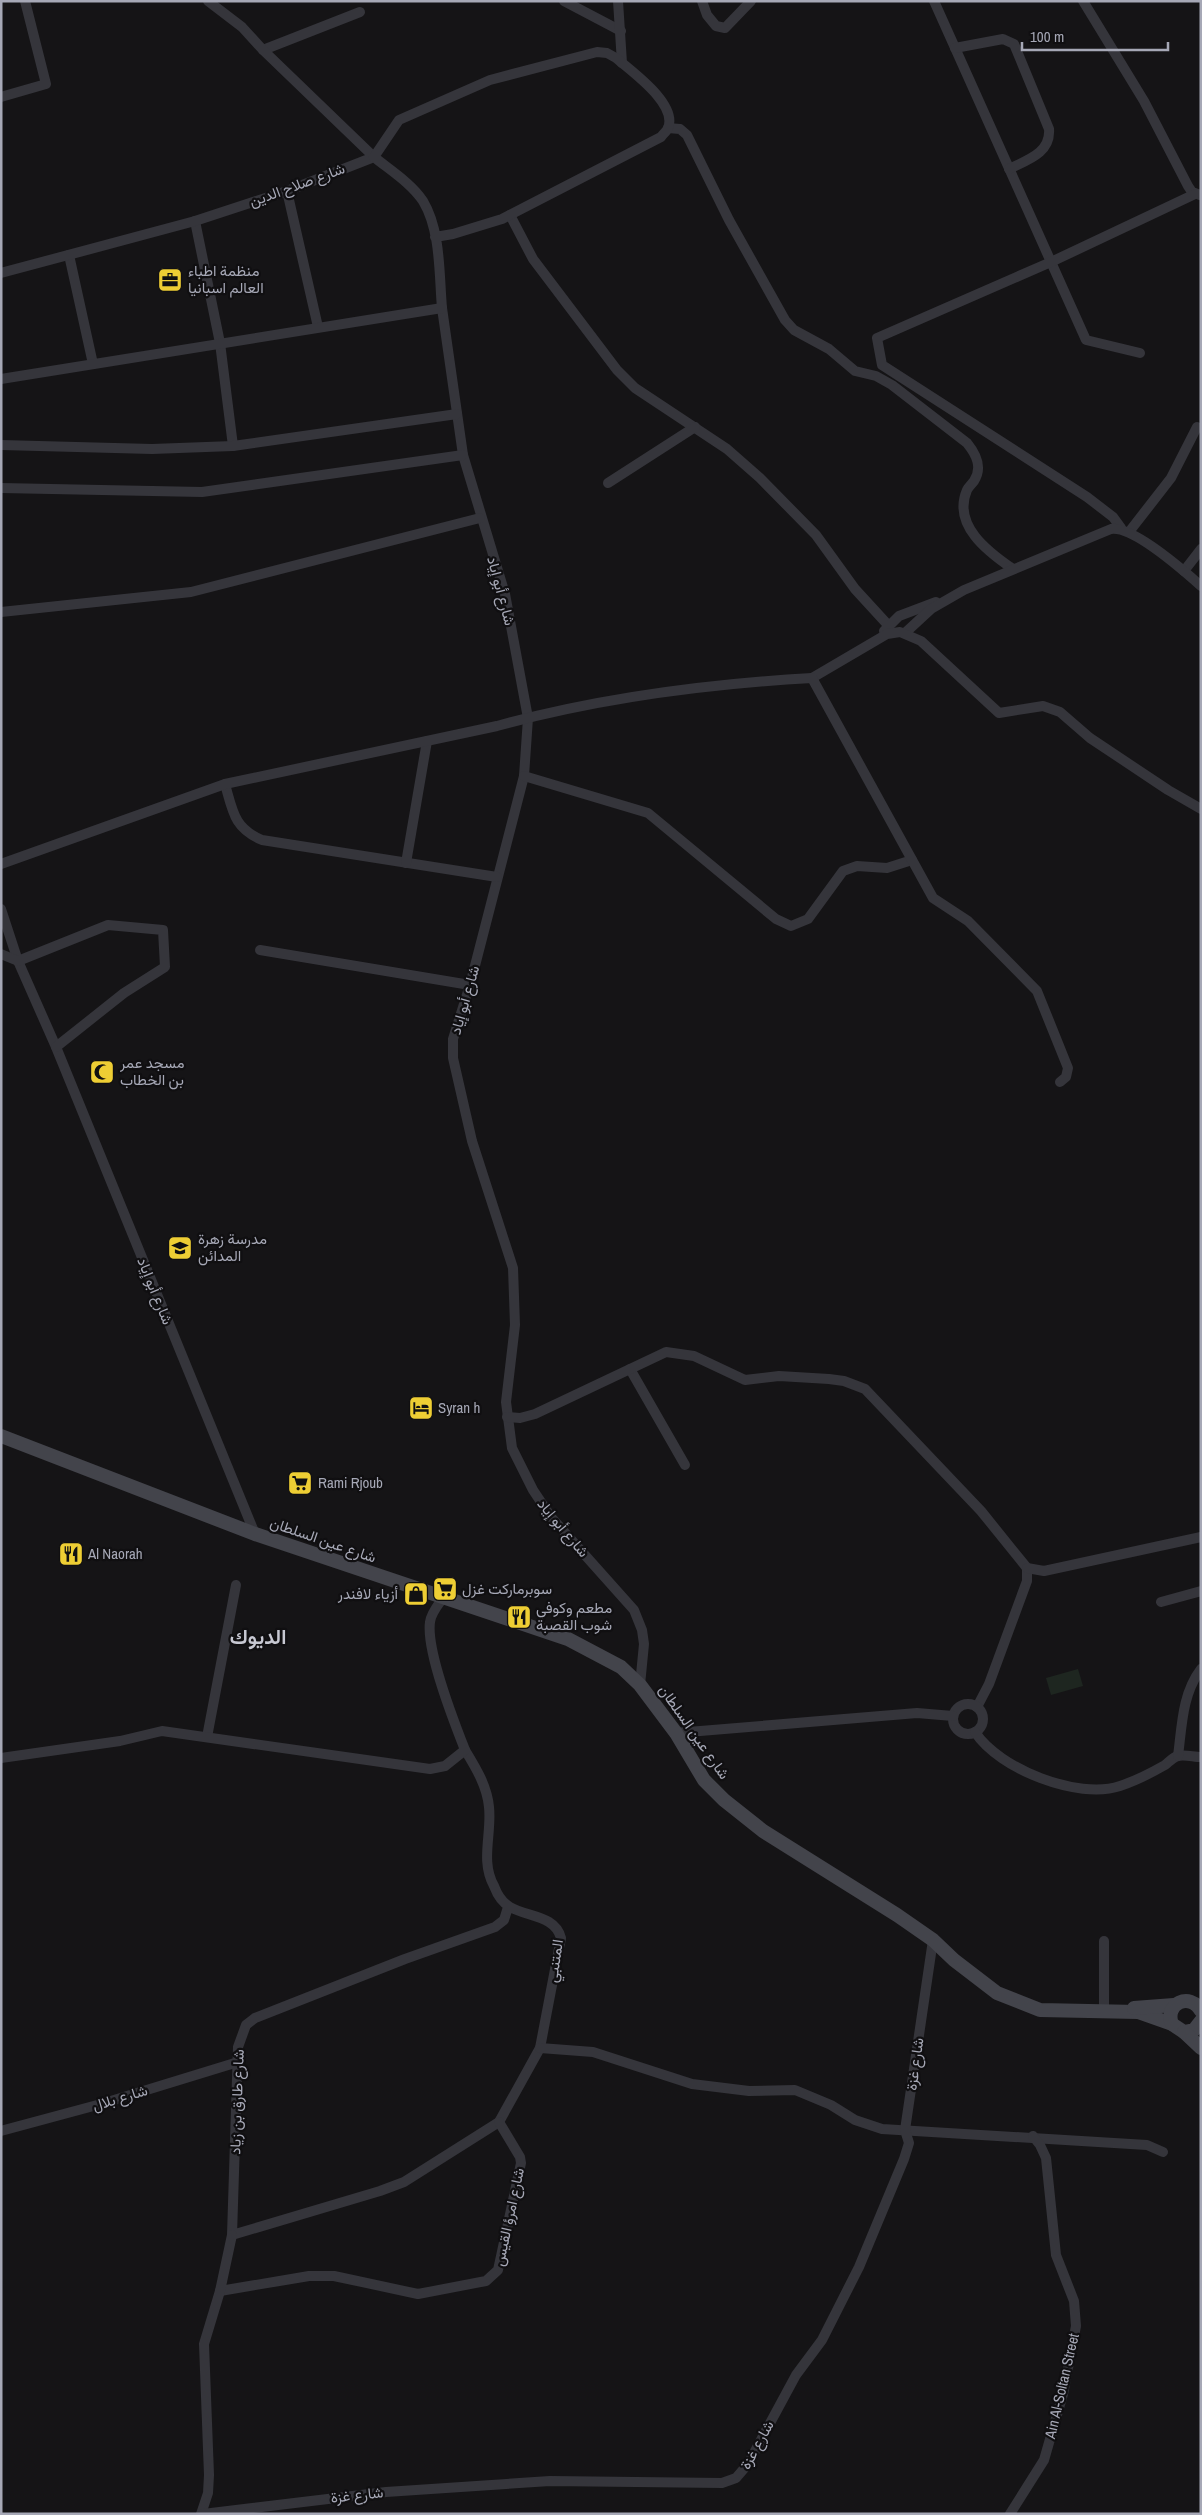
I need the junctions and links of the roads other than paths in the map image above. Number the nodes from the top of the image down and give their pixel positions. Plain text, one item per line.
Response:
1 (25, 1) edge
2 (208, 1) edge
3 (564, 1) edge
4 (618, 1) edge
5 (702, 1) edge
6 (751, 1) edge
7 (934, 1) edge
8 (1083, 1) edge
9 (360, 12) dead end
10 (621, 31) junction
11 (955, 48) junction
12 (263, 50) junction
13 (622, 63) junction
14 (1, 97) edge
15 (668, 128) junction
16 (374, 157) junction
17 (1009, 169) junction
18 (287, 191) junction
19 (1198, 194) edge
20 (510, 215) junction
21 (195, 221) junction
22 (435, 237) junction
23 (69, 255) junction
24 (1051, 262) junction
25 (1, 273) edge
26 (442, 308) junction
27 (318, 327) junction
28 (220, 343) junction
29 (1140, 353) dead end
30 (93, 364) junction
31 (1, 378) edge
32 (457, 414) junction
33 (696, 427) junction
34 (1196, 427) dead end
35 (1, 445) edge
36 (233, 446) junction
37 (463, 455) junction
38 (608, 483) dead end
39 (1, 488) edge
40 (480, 518) junction
41 (1125, 530) junction
42 (1201, 549) edge
43 (1013, 569) junction
44 (1184, 570) junction
45 (1201, 586) edge
46 (946, 599) junction
47 (1, 612) edge
48 (888, 625) junction
49 (906, 633) junction
50 (881, 637) junction
51 (812, 678) junction
52 (528, 718) junction
53 (427, 741) junction
54 (524, 776) junction
55 (225, 784) junction
56 (1201, 809) edge
57 (912, 860) junction
58 (406, 863) junction
59 (1, 864) edge
60 (497, 877) junction
61 (1, 909) edge
62 (260, 950) dead end
63 (1, 954) edge
64 (18, 961) junction
65 (470, 986) junction
66 (56, 1047) junction
67 (1060, 1082) dead end
68 (630, 1369) junction
69 (506, 1417) junction
70 (1, 1436) edge
71 (685, 1464) dead end
72 (255, 1534) junction
73 (1201, 1537) edge
74 (1027, 1568) junction
75 (236, 1585) dead end
76 (1201, 1591) edge
77 (443, 1598) junction
78 (1161, 1602) dead end
79 (1201, 1669) edge
80 (640, 1685) junction
81 (977, 1707) junction
82 (953, 1716) junction
83 (975, 1732) junction
84 (676, 1733) junction
85 (207, 1737) junction
86 (465, 1750) junction
87 (1178, 1756) junction
88 (1201, 1757) edge
89 (1, 1758) edge
90 (508, 1907) junction
91 (934, 1940) junction
92 (1104, 1941) dead end
93 (1195, 1998) edge
94 (1174, 2005) junction
95 (1104, 2011) junction
96 (1201, 2011) edge
97 (1201, 2021) edge
98 (1172, 2024) junction
99 (1184, 2032) junction
100 (540, 2048) junction
101 (1201, 2048) edge
102 (238, 2062) junction
103 (499, 2122) junction
104 (905, 2130) junction
105 (1, 2131) edge
106 (1033, 2136) junction
107 (1163, 2152) dead end
108 (232, 2235) junction
109 (220, 2290) junction
110 (202, 2514) edge
111 (1010, 2514) edge

1 - 14 street
2 - 12 street
3 - 10 street
4 - 10 street
5 - 6 street
7 - 11 street
8 - 19 street
9 - 12 street
10 - 13 street
11 - 17 street
11 - 17 street
12 - 16 street
13 - 15 street
13 - 16 street
15 - 20 street
15 - 43 street
16 - 18 street, شارع صلاح الدين
16 - 22 street, شارع أبو إياد
17 - 24 street
18 - 21 street, شارع صلاح الدين
18 - 27 street
19 - 24 street
20 - 22 street
20 - 33 street
21 - 23 street, شارع صلاح الدين
21 - 28 street
22 - 26 street, شارع أبو إياد
23 - 25 street, شارع صلاح الدين
23 - 30 street
24 - 29 street
24 - 41 street
26 - 27 street
26 - 32 street, شارع أبو إياد
27 - 28 street
28 - 30 street
28 - 36 street
30 - 31 street
32 - 36 street
32 - 37 street, شارع أبو إياد
33 - 38 street
33 - 48 street
34 - 41 street
35 - 36 street
37 - 39 street
37 - 40 street, شارع أبو إياد
40 - 47 street
40 - 52 street, شارع أبو إياد
41 - 43 street
41 - 44 street
42 - 44 street
43 - 46 street
44 - 45 street
46 - 48 street
46 - 49 street
48 - 50 street
49 - 50 street
49 - 56 street
50 - 51 street
51 - 52 street
51 - 57 street
52 - 53 street
52 - 54 street, شارع أبو إياد
53 - 55 street
53 - 58 street
54 - 57 street
54 - 60 street, شارع أبو إياد
55 - 58 street
55 - 59 street
57 - 67 street
58 - 60 street
60 - 65 street, شارع أبو إياد
61 - 64 street, شارع أبو إياد
62 - 65 street
63 - 64 street
64 - 66 street, شارع أبو إياد
64 - 66 street
65 - 69 street, شارع أبو إياد
66 - 72 street, شارع أبو إياد
68 - 69 street
68 - 71 street
68 - 74 street
69 - 80 street, شارع أبو إياد
70 - 72 main road, شارع عين السلطان
72 - 77 main road, شارع عين السلطان
73 - 74 street
74 - 81 street
75 - 85 street
76 - 78 street
77 - 80 main road, شارع عين السلطان
77 - 86 street
79 - 87 street
80 - 84 main road, شارع عين السلطان
81 - 82 street
81 - 83 street
82 - 83 street
82 - 84 street
83 - 87 street
84 - 91 main road, شارع عين السلطان
85 - 86 street
85 - 89 street
86 - 90 street
87 - 88 street
90 - 100 street, المتنبي
90 - 102 street, شارع طارق بن زياد
91 - 95 main road, شارع عين السلطان
91 - 104 street, شارع غزة
92 - 95 street
93 - 94 main road, شارع عين السلطان
93 - 96 main road
94 - 95 main road, شارع عين السلطان
94 - 98 main road
95 - 98 main road, شارع عين السلطان
97 - 99 main road
98 - 99 main road, شارع عين السلطان
99 - 101 main road, شارع عين السلطان
100 - 103 street
100 - 104 street
102 - 105 street, شارع بلال
102 - 108 street, شارع طارق بن زياد
103 - 108 street
103 - 109 street, شارع امرؤ القيس
104 - 106 street
104 - 110 street, شارع غزة
106 - 107 street
106 - 111 street, Ain Al-Soltan Street
108 - 109 street, شارع طارق بن زياد
109 - 110 street, شارع طارق بن زياد

